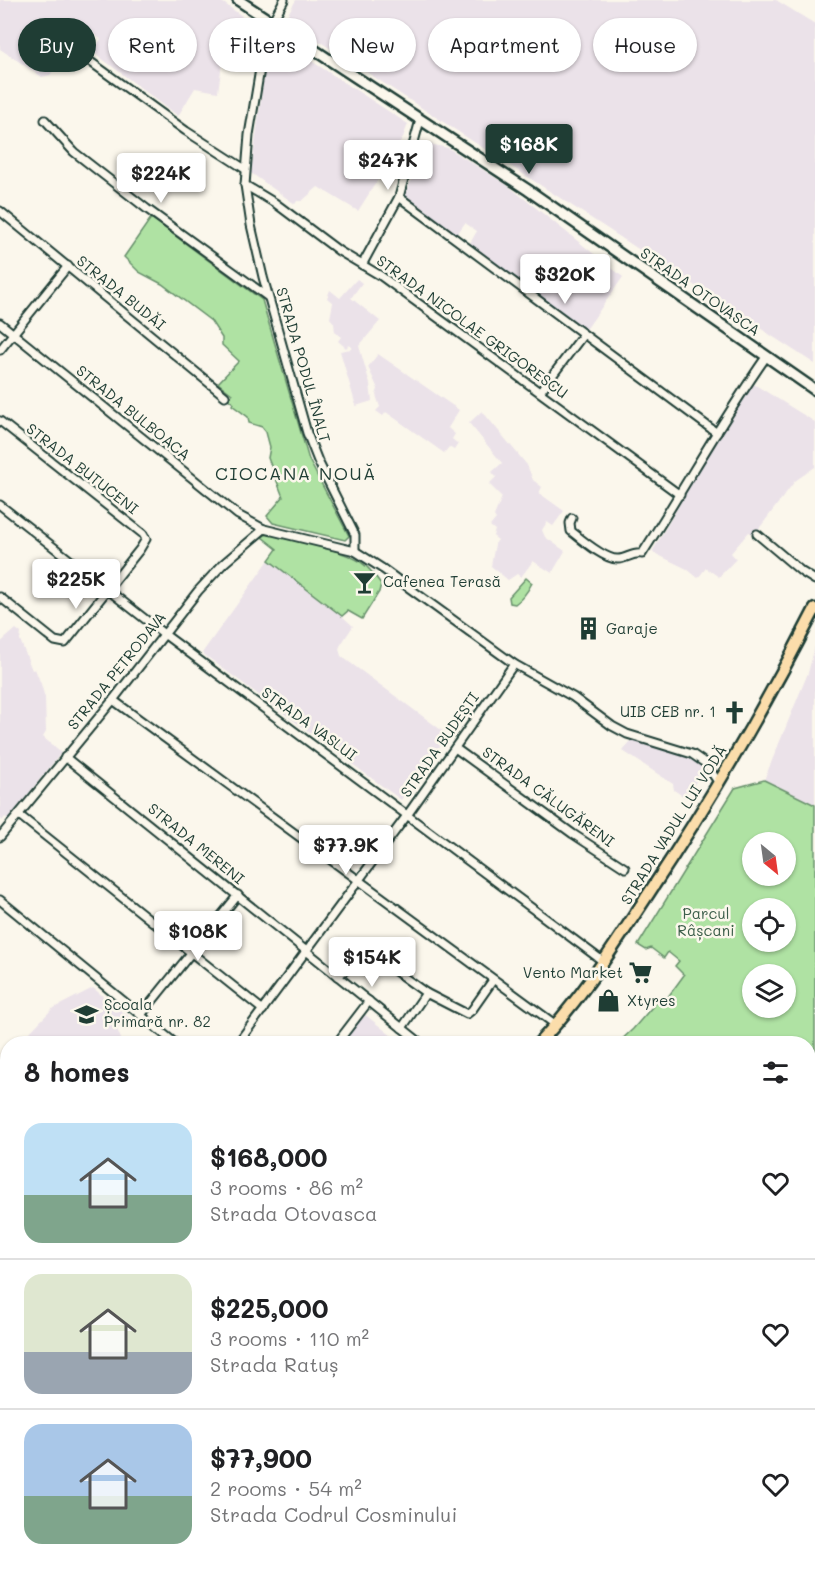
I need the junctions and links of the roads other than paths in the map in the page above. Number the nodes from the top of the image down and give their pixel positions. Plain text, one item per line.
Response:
1 (238, 0) edge
2 (284, 0) edge
3 (266, 18) edge
4 (274, 18) edge
5 (317, 52) edge
6 (96, 66) edge
7 (259, 72) edge
8 (45, 120) dead end
9 (420, 120) junction
10 (245, 169) junction
11 (245, 185) junction
12 (399, 197) junction
13 (0, 211) edge
14 (362, 265) junction
15 (68, 266) junction
16 (268, 297) junction
17 (0, 323) edge
18 (14, 333) junction
19 (583, 335) junction
20 (0, 350) edge
21 (766, 357) junction
22 (815, 390) edge
23 (540, 392) junction
24 (225, 396) dead end
25 (0, 421) edge
26 (717, 433) junction
27 (680, 495) junction
28 (0, 504) edge
29 (572, 518) dead end
30 (264, 529) junction
31 (757, 534) dead end
32 (355, 551) junction
33 (815, 580) edge
34 (106, 590) junction
35 (0, 597) edge
36 (814, 613) edge
37 (164, 634) junction
38 (514, 664) junction
39 (112, 700) junction
40 (455, 748) junction
41 (65, 757) junction
42 (719, 783) junction
43 (408, 814) junction
44 (19, 815) junction
45 (0, 837) edge
46 (625, 868) dead end
47 (358, 880) junction
48 (238, 895) junction
49 (0, 900) edge
50 (307, 951) junction
51 (191, 952) junction
52 (604, 962) junction
53 (337, 976) junction
54 (494, 980) junction
55 (426, 993) junction
56 (369, 1001) junction
57 (262, 1010) junction
58 (141, 1016) junction
59 (556, 1025) junction
60 (402, 1028) junction
61 (166, 1036) edge
62 (243, 1036) edge
63 (342, 1036) edge
64 (412, 1036) edge
65 (546, 1036) edge

1 - 3 street, STRADA OTOVASCA
2 - 4 street, STRADA PODUL ÎNALT
5 - 9 street, STRADA OTOVASCA
6 - 10 street
7 - 10 street, STRADA PODUL ÎNALT
8 - 16 street
9 - 12 street
9 - 21 street, STRADA OTOVASCA
10 - 11 street, STRADA PODUL ÎNALT
11 - 14 street, STRADA NICOLAE GRIGORESCU
11 - 16 street, STRADA PODUL ÎNALT
12 - 14 street
12 - 19 street
13 - 15 street, STRADA BUDĂI
14 - 23 street, STRADA NICOLAE GRIGORESCU
15 - 18 street
15 - 24 street, STRADA BUDĂI
16 - 32 street, STRADA PODUL ÎNALT
17 - 18 street, STRADA BULBOACA
18 - 20 street
18 - 30 street, STRADA BULBOACA
19 - 23 street
19 - 26 street
21 - 22 street, STRADA OTOVASCA
21 - 26 street
23 - 27 street, STRADA NICOLAE GRIGORESCU
25 - 34 street, STRADA BUTUCENI
26 - 27 street
27 - 29 street
28 - 34 street, STRADA VASLUI
30 - 32 street, STRADA BULBOACA
30 - 37 street, STRADA PETRODAVA
31 - 33 street
32 - 38 street
34 - 35 street
34 - 37 street, STRADA VASLUI
36 - 42 main road, STRADA VADUL LUI VODĂ
37 - 39 street, STRADA PETRODAVA
37 - 43 street, STRADA VASLUI
38 - 40 street, STRADA BUDEȘTI
38 - 42 street
39 - 41 street, STRADA PETRODAVA
39 - 47 street
40 - 43 street, STRADA BUDEȘTI
40 - 46 street, STRADA CĂLUGĂRENI
41 - 44 street, STRADA PETRODAVA
41 - 48 street, STRADA MERENI
42 - 52 main road, STRADA VADUL LUI VODĂ
43 - 47 street, STRADA BUDEȘTI
43 - 52 street, STRADA VASLUI
44 - 45 street, STRADA PETRODAVA
44 - 51 street
47 - 50 street, STRADA BUDEȘTI
47 - 54 street
48 - 50 street, STRADA MERENI
48 - 51 street
49 - 58 street
50 - 53 street, STRADA MERENI
50 - 57 street, STRADA BUDEȘTI
51 - 57 street
51 - 58 street
52 - 59 main road, STRADA VADUL LUI VODĂ
53 - 55 street
53 - 56 street, STRADA MERENI
54 - 55 street
54 - 59 street
55 - 60 street
56 - 60 street, STRADA MERENI
56 - 63 street
57 - 62 street, STRADA BUDEȘTI
58 - 61 street
59 - 65 main road, STRADA VADUL LUI VODĂ
60 - 64 street, STRADA MERENI

